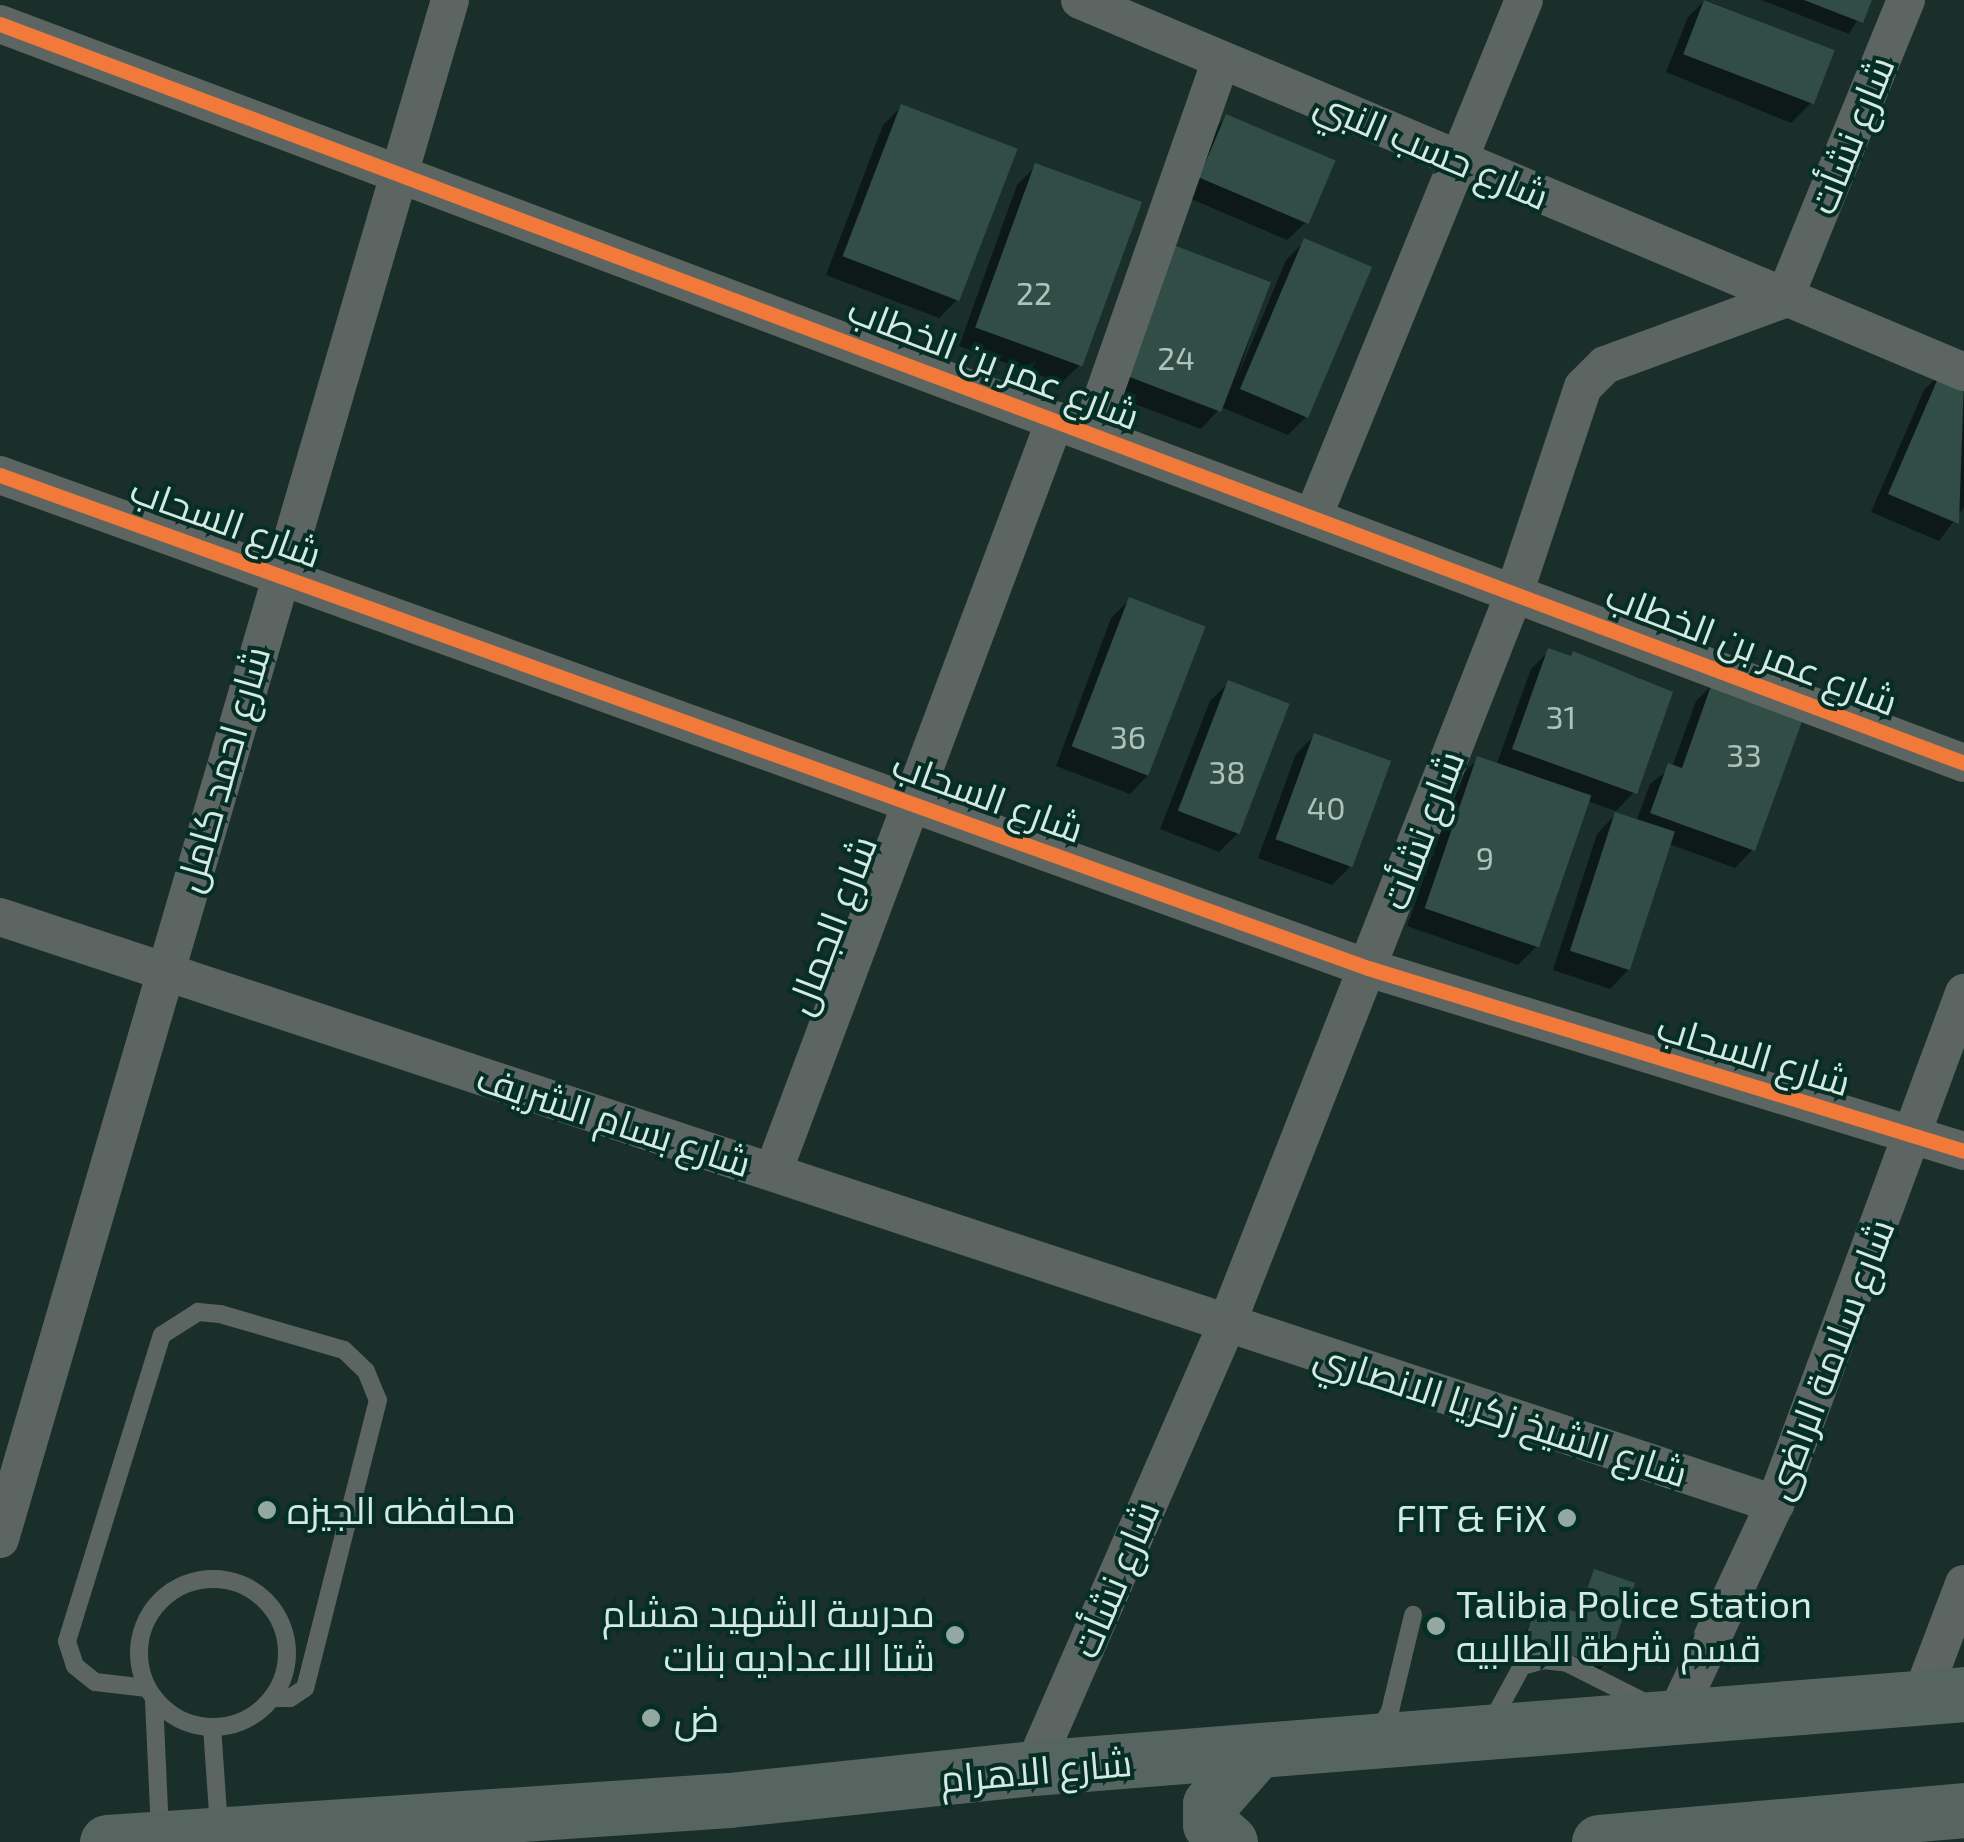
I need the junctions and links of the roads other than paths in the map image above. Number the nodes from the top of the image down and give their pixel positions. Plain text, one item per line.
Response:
1 (450, 0) edge
2 (1080, 0) edge
3 (1524, 0) edge
4 (1906, 0) edge
5 (0, 24) edge
6 (1222, 60) junction
7 (1458, 160) junction
8 (394, 172) junction
9 (1784, 299) junction
10 (1964, 372) edge
11 (1055, 420) junction
12 (1090, 434) junction
13 (0, 475) edge
14 (1312, 517) junction
15 (278, 574) junction
16 (1514, 594) junction
17 (1964, 762) edge
18 (912, 803) junction
19 (0, 917) edge
20 (1368, 968) junction
21 (164, 972) junction
22 (1964, 993) edge
23 (1913, 1138) junction
24 (1964, 1151) edge
25 (773, 1172) junction
26 (1227, 1323) junction
27 (1775, 1504) junction
28 (0, 1540) edge
29 (1964, 1584) edge
30 (1412, 1615) dead end
31 (151, 1694) junction
32 (1942, 1695) edge
33 (272, 1698) junction
34 (1675, 1717) junction
35 (212, 1727) junction
36 (1372, 1741) junction
37 (1256, 1752) junction
38 (1033, 1768) junction
39 (1964, 1810) edge
40 (745, 1821) edge
41 (171, 1838) edge
42 (1230, 1842) edge
43 (1600, 1842) edge

1 - 8 street, شارع احمد كامل
2 - 6 street, شارع حسب النبي
3 - 7 street
4 - 9 street, شارع نشأت
5 - 8 street, شارع عمر بن الخطاب
6 - 7 street, شارع حسب النبي
6 - 12 street
7 - 9 street, شارع حسب النبي
7 - 14 street
8 - 11 street, شارع عمر بن الخطاب
8 - 15 street, شارع احمد كامل
9 - 10 street, شارع حسب النبي
9 - 16 street, شارع نشأت
11 - 12 street, شارع عمر بن الخطاب
11 - 18 street, شارع الجمال
12 - 14 street, شارع عمر بن الخطاب
13 - 15 street, شارع السحاب
14 - 16 street, شارع عمر بن الخطاب
15 - 18 street, شارع السحاب
15 - 21 street, شارع احمد كامل
16 - 17 street, شارع عمر بن الخطاب
16 - 20 street, شارع نشأت
18 - 20 street, شارع السحاب
18 - 25 street, شارع الجمال
19 - 21 street, شارع بسام الشريف
20 - 23 street, شارع السحاب
20 - 26 street, شارع نشأت
21 - 25 street, شارع بسام الشريف
21 - 28 street, شارع احمد كامل
22 - 23 street, شارع سلامة الراضى
23 - 24 street, شارع السحاب
23 - 27 street, شارع سلامة الراضى
25 - 26 street, شارع بسام الشريف
26 - 27 street, شارع الشيخ زكريا الانصاري
26 - 38 street, شارع نشأت
27 - 34 street, شارع سلامة الراضى
29 - 32 street
30 - 36 lane
31 - 33 lane
31 - 33 lane
31 - 35 lane
31 - 41 lane
32 - 34 main road, شارع الاهرام
33 - 35 lane
34 - 36 main road, شارع الاهرام
35 - 41 lane
36 - 37 main road, شارع الاهرام
37 - 38 main road, شارع الاهرام
37 - 42 main road
38 - 40 main road, شارع الاهرام
39 - 43 main road
40 - 41 main road, شارع الاهرام

